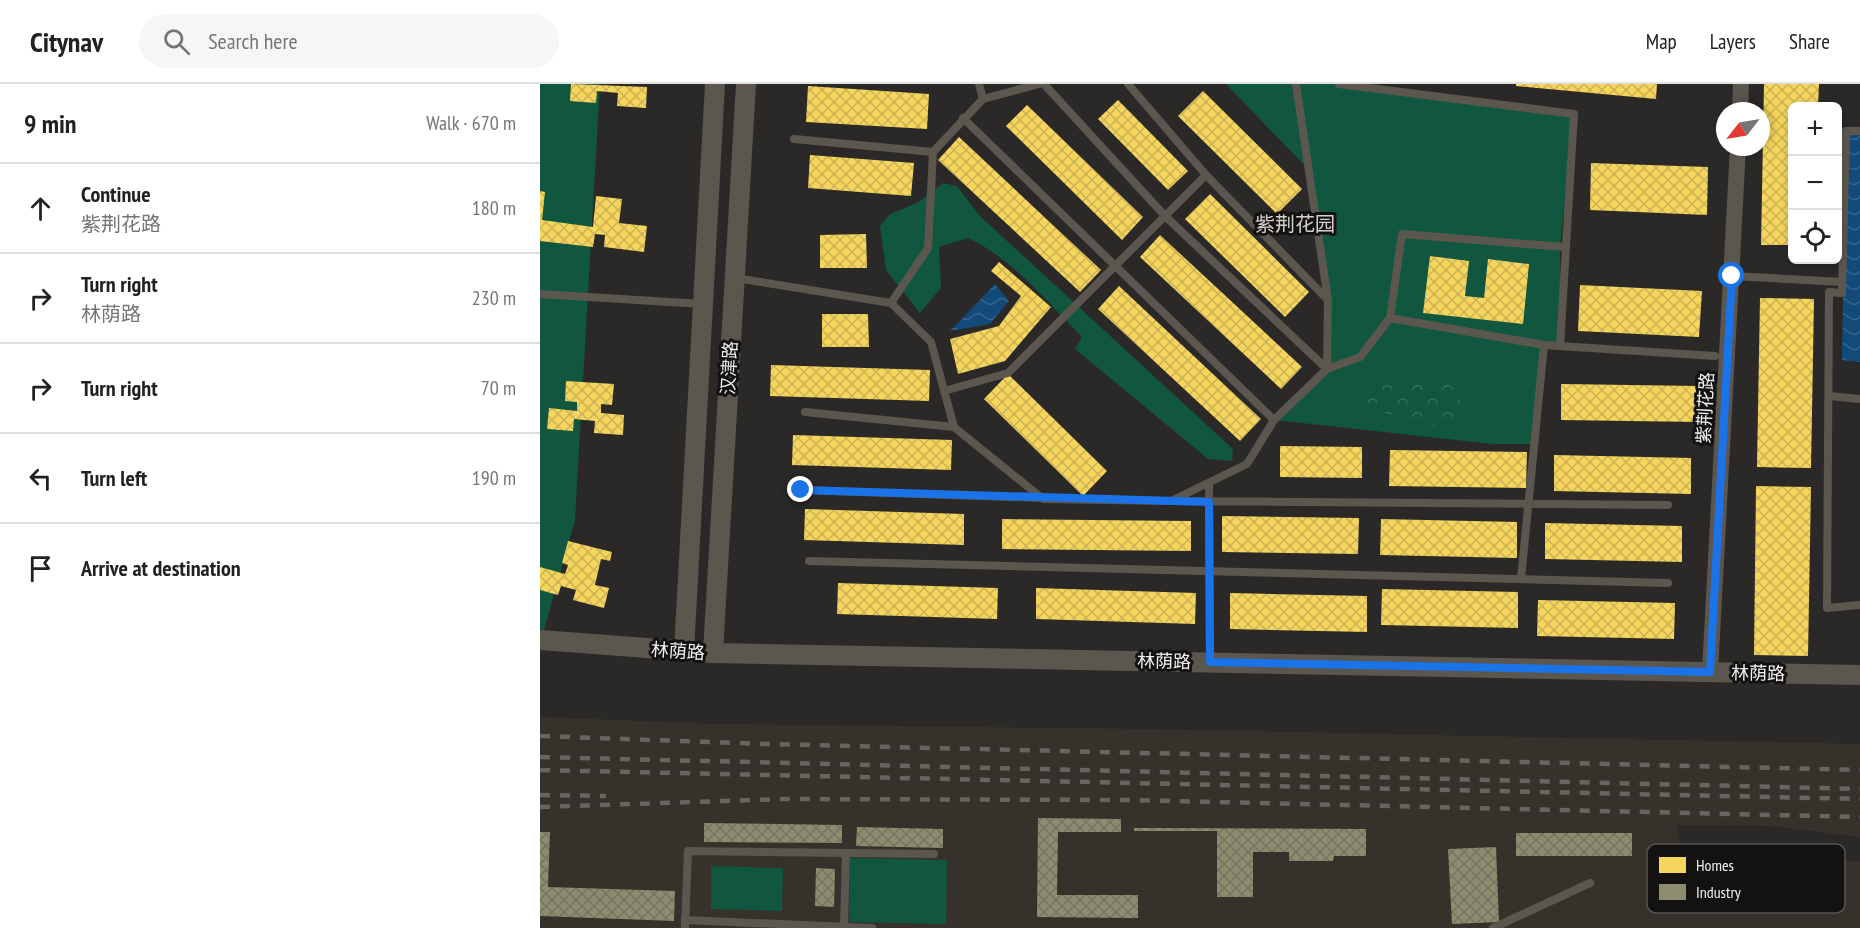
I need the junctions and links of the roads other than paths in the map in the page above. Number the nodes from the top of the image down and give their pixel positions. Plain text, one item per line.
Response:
1 (715, 84) edge
2 (746, 84) edge
3 (980, 84) edge
4 (1039, 84) edge
5 (1044, 84) edge
6 (1128, 84) edge
7 (1296, 84) edge
8 (1339, 84) edge
9 (1741, 84) edge
10 (983, 99) junction
11 (1740, 102) edge
12 (963, 118) junction
13 (1860, 131) edge
14 (794, 139) dead end
15 (933, 152) junction
16 (1738, 156) edge
17 (1206, 175) junction
18 (1165, 216) junction
19 (1565, 247) junction
20 (1115, 266) junction
21 (1732, 276) junction
22 (735, 278) junction
23 (1842, 282) junction
24 (540, 294) edge
25 (1328, 300) junction
26 (891, 303) junction
27 (703, 304) junction
28 (1390, 318) junction
29 (1544, 345) junction
30 (1560, 346) junction
31 (1715, 356) dead end
32 (1327, 369) junction
33 (944, 391) junction
34 (1829, 396) junction
35 (1860, 399) edge
36 (805, 412) dead end
37 (1274, 420) junction
38 (954, 427) junction
39 (1209, 483) junction
40 (801, 490) dead end
41 (1043, 498) junction
42 (1171, 501) junction
43 (1209, 502) junction
44 (1529, 504) junction
45 (1668, 505) dead end
46 (809, 561) dead end
47 (1209, 571) junction
48 (1521, 579) junction
49 (1668, 583) dead end
50 (1860, 605) edge
51 (540, 640) edge
52 (684, 651) junction
53 (713, 653) junction
54 (1210, 662) junction
55 (1710, 672) junction
56 (1860, 675) edge
57 (846, 853) junction
58 (934, 854) dead end
59 (1590, 883) dead end
60 (685, 924) edge
61 (844, 926) junction
62 (872, 928) edge
63 (1493, 928) edge

1 - 27 street, 汉津路
2 - 22 street, 汉津路
3 - 10 lane
4 - 10 lane
5 - 18 lane
6 - 17 lane
7 - 25 lane
8 - 19 lane
9 - 11 street
10 - 12 lane
12 - 15 lane
12 - 20 lane
13 - 23 lane
14 - 15 lane
15 - 26 lane
16 - 21 street, 紫荆花路
17 - 18 lane
17 - 25 lane
18 - 20 lane
18 - 32 lane
19 - 28 lane
19 - 30 lane
20 - 33 lane
20 - 37 lane
21 - 23 lane
21 - 55 street, 紫荆花路
22 - 26 lane
22 - 53 street, 汉津路
23 - 34 lane
24 - 27 lane
25 - 32 lane
26 - 33 lane
27 - 52 street, 汉津路
28 - 29 lane
28 - 32 lane
29 - 30 lane
29 - 44 lane
30 - 31 lane
32 - 37 lane
33 - 38 lane
34 - 35 lane
34 - 50 lane
36 - 38 lane
37 - 39 lane
38 - 41 lane
39 - 42 lane
39 - 43 lane
40 - 41 lane
41 - 42 lane
42 - 43 lane
43 - 44 lane
43 - 47 lane
44 - 45 lane
44 - 48 lane
46 - 47 lane
47 - 48 lane
47 - 54 lane
48 - 49 lane
51 - 52 street, 林荫路
52 - 53 street, 林荫路
53 - 54 street, 林荫路
54 - 55 street, 林荫路
55 - 56 street, 林荫路
57 - 58 lane
57 - 60 lane
57 - 61 lane
59 - 63 lane
60 - 61 lane
61 - 62 lane

